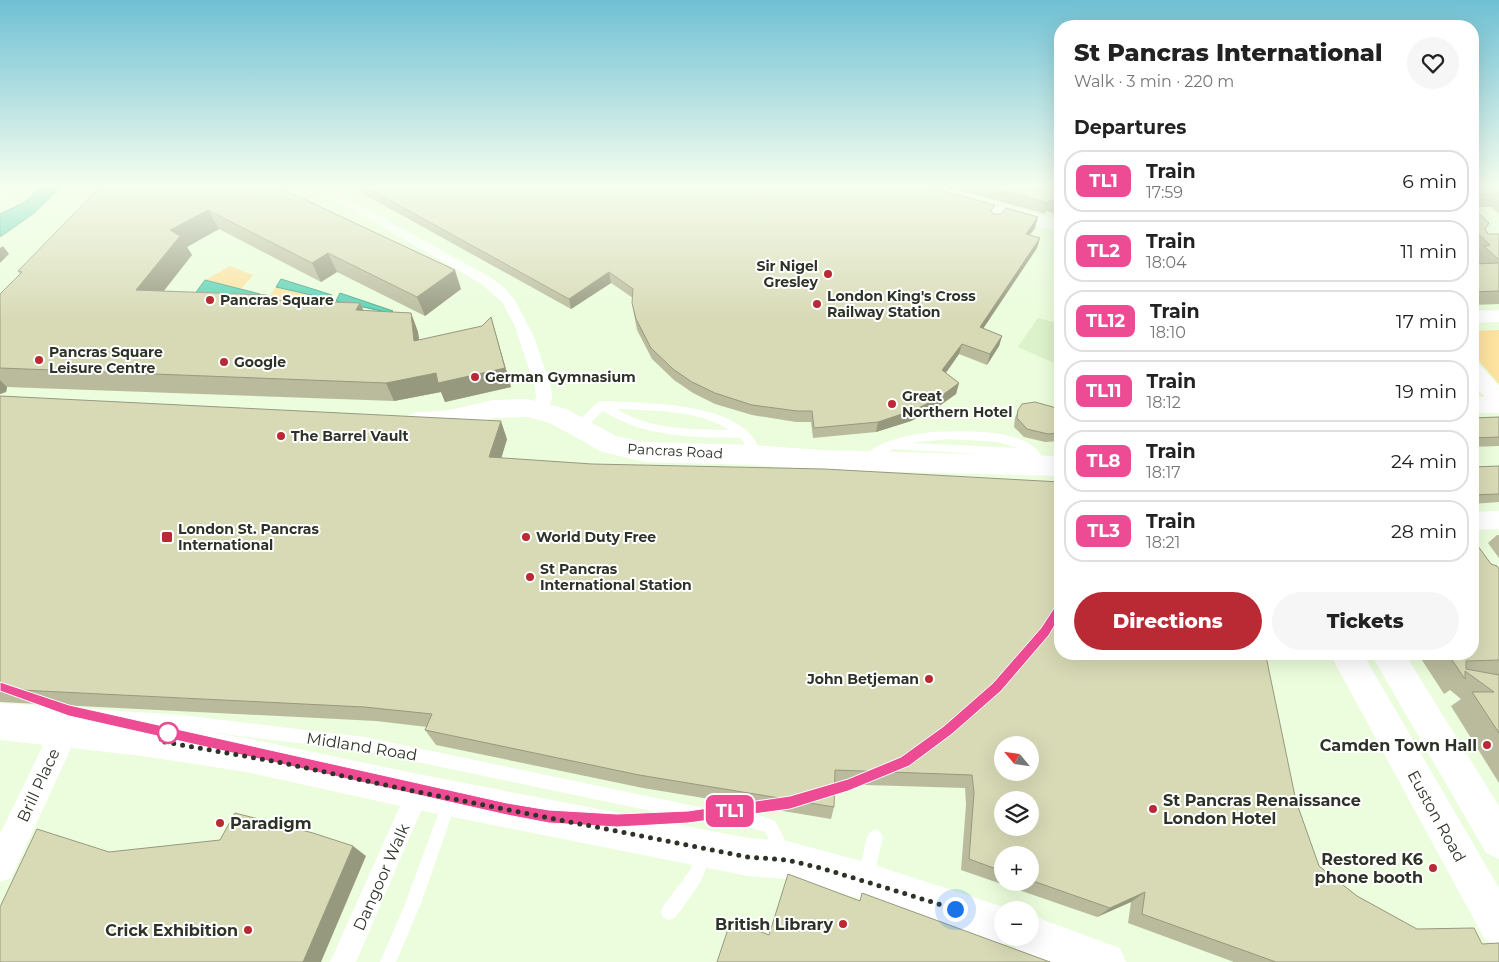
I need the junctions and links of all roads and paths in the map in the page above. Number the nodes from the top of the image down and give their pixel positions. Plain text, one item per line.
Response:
1 (398, 231) edge
2 (1499, 316) edge
3 (1479, 317) edge
4 (1479, 377) edge
5 (1499, 400) edge
6 (602, 405) junction
7 (1479, 405) edge
8 (1499, 405) edge
9 (540, 410) junction
10 (396, 422) edge
11 (579, 427) junction
12 (750, 444) junction
13 (1045, 462) edge
14 (1499, 520) edge
15 (1479, 521) edge
16 (1349, 660) edge
17 (1391, 660) edge
18 (0, 710) edge
19 (0, 724) edge
20 (65, 731) junction
21 (434, 796) junction
22 (10, 823) edge
23 (711, 832) junction
24 (875, 836) dead end
25 (1499, 840) edge
26 (0, 867) edge
27 (865, 881) junction
28 (1494, 908) edge
29 (669, 912) dead end
30 (994, 922) edge
31 (1039, 938) edge
32 (343, 962) edge
33 (388, 962) edge
34 (1106, 962) edge

1 - 9 street
2 - 3 street
4 - 5 street
6 - 11 lane
6 - 12 lane
6 - 12 lane
7 - 8 street
9 - 10 main road, Pancras Road
9 - 11 main road, Pancras Road
11 - 12 main road, Pancras Road
12 - 13 main road, Pancras Road
14 - 15 street
16 - 28 main road, Euston Road
17 - 25 main road
18 - 23 lane, Midland Road
19 - 20 main road, Midland Road
20 - 21 main road, Midland Road
20 - 22 street, Brill Place
21 - 23 main road, Midland Road
21 - 32 street, Dangoor Walk
21 - 33 lane
22 - 26 street, Brill Place
23 - 27 main road, Midland Road
23 - 29 lane
24 - 27 lane
27 - 30 main road, Midland Road
31 - 34 main road

